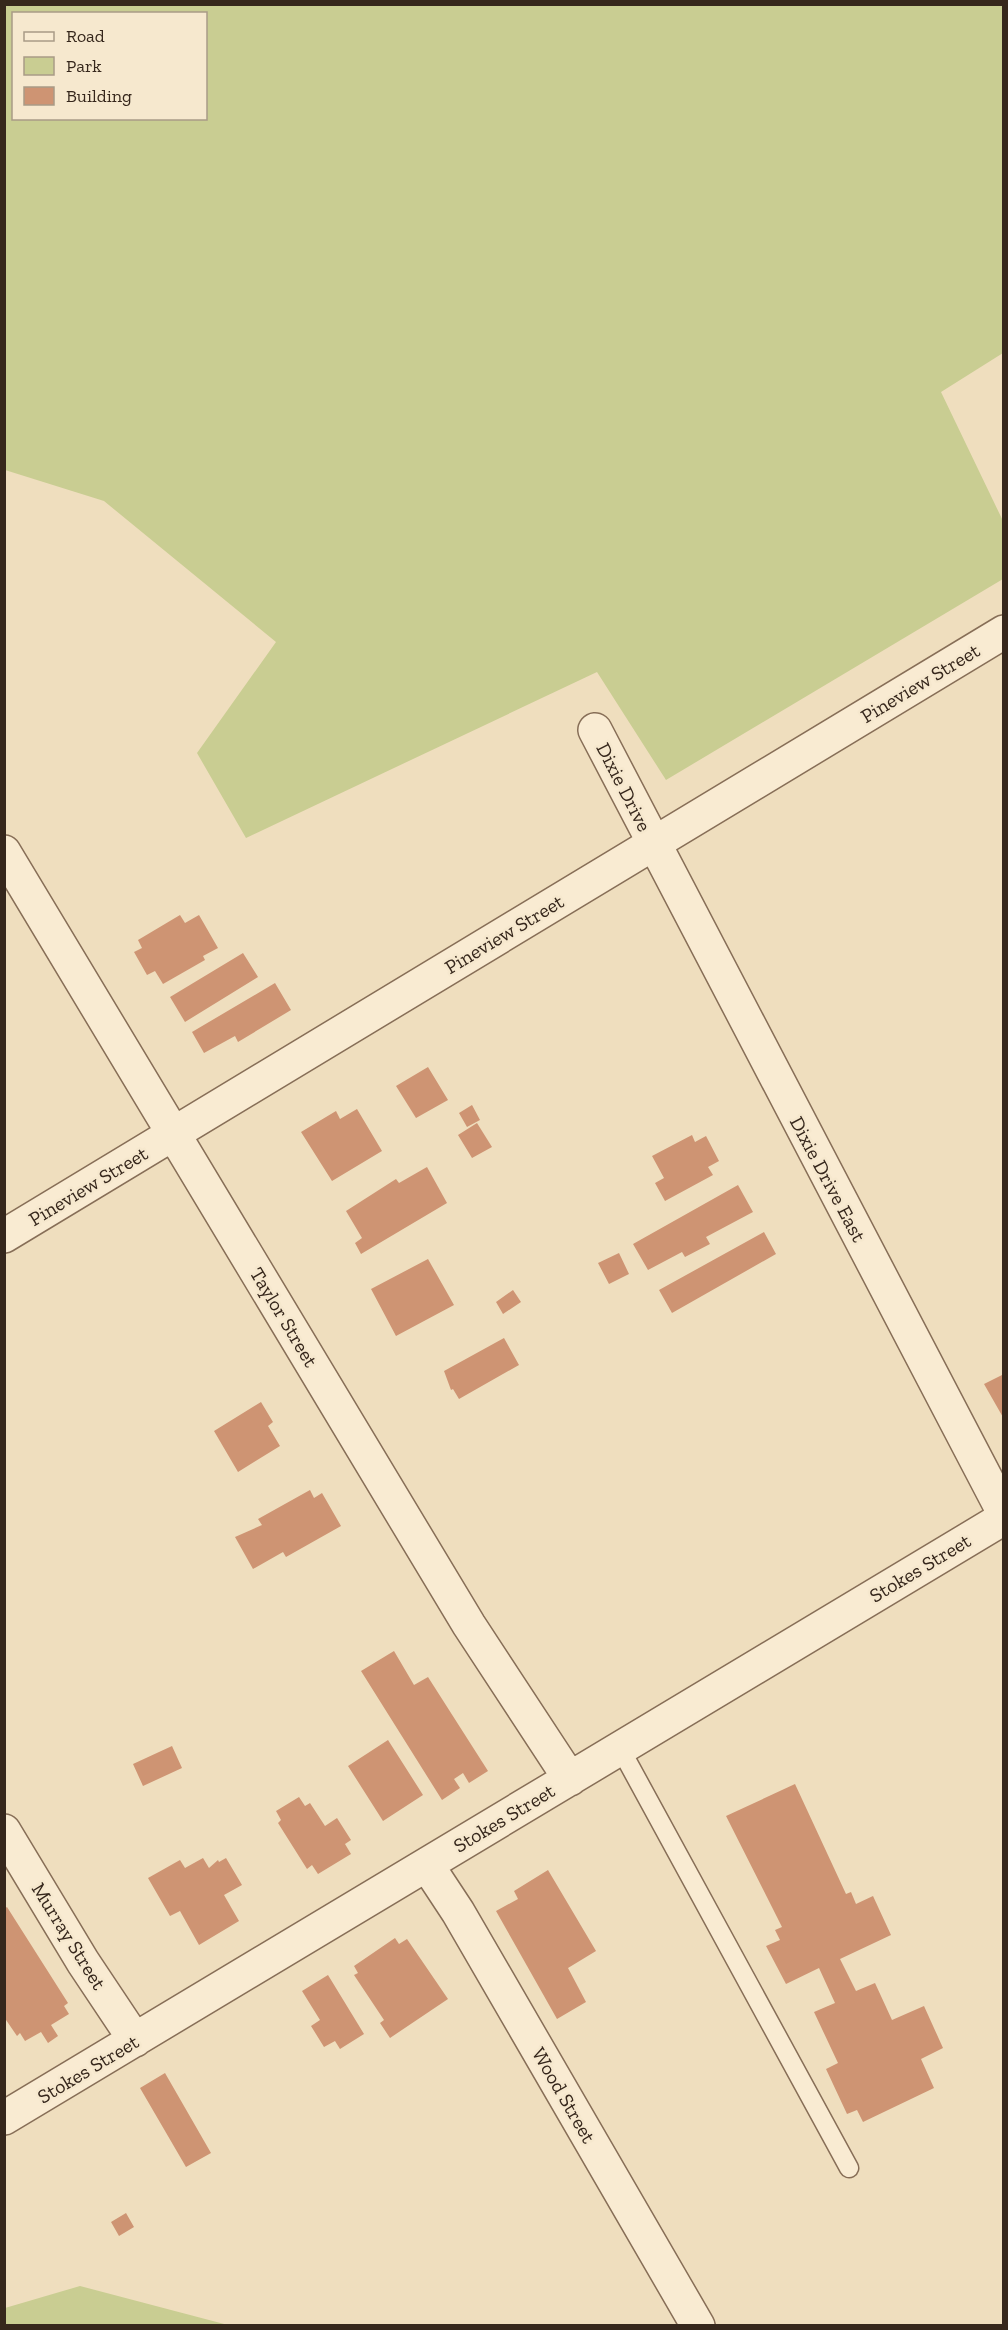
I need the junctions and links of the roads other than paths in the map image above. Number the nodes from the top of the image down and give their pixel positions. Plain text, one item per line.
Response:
1 (1004, 632) edge
2 (595, 730) dead end
3 (653, 844) junction
4 (4, 852) edge
5 (174, 1134) junction
6 (4, 1236) edge
7 (1004, 1513) edge
8 (1004, 1518) edge
9 (620, 1748) junction
10 (570, 1779) junction
11 (4, 1831) edge
12 (427, 1865) junction
13 (135, 2040) junction
14 (4, 2118) edge
15 (849, 2168) dead end
16 (698, 2325) edge

1 - 3 street, Pineview Street
2 - 3 street, Dixie Drive
3 - 5 street, Pineview Street
3 - 7 street, Dixie Drive East
4 - 5 street, Taylor Street
5 - 6 street, Pineview Street
5 - 10 street, Taylor Street
8 - 9 street, Stokes Street
9 - 10 street, Stokes Street
9 - 15 lane
10 - 12 street, Stokes Street
11 - 13 street, Murray Street
12 - 13 street, Stokes Street
12 - 16 street, Wood Street
13 - 14 street, Stokes Street

